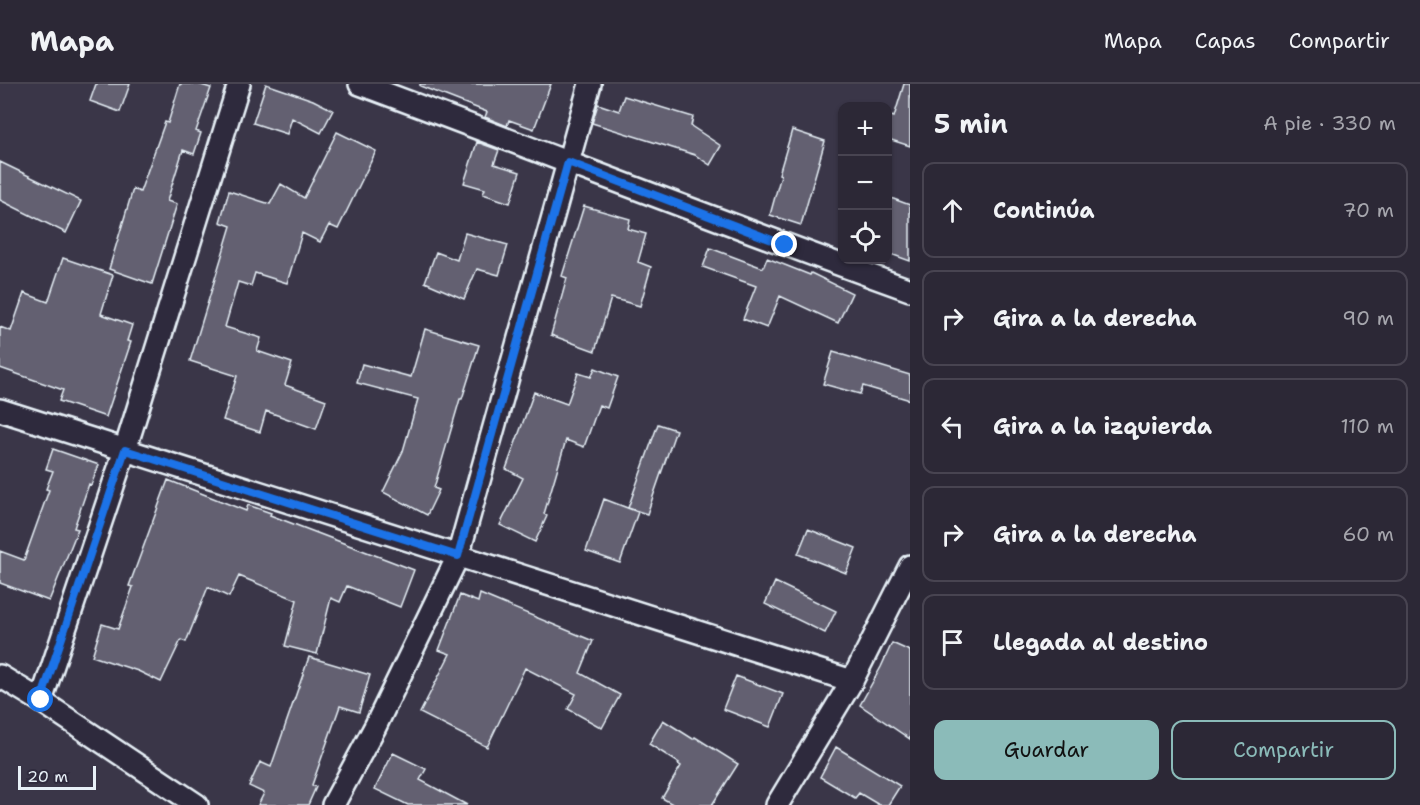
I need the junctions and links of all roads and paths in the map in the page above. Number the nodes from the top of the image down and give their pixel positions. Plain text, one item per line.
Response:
1 (239, 84) edge
2 (360, 84) edge
3 (590, 84) edge
4 (568, 162) junction
5 (910, 290) edge
6 (0, 410) edge
7 (125, 450) junction
8 (458, 556) junction
9 (910, 566) edge
10 (0, 676) edge
11 (852, 681) junction
12 (41, 700) junction
13 (197, 805) edge
14 (333, 805) edge
15 (777, 805) edge

1 - 7 street
2 - 4 street
3 - 4 street
4 - 5 street
4 - 8 street
6 - 7 street
7 - 8 street
7 - 12 street
8 - 11 street
8 - 14 street
9 - 11 street
10 - 12 street
11 - 15 street
12 - 13 street

